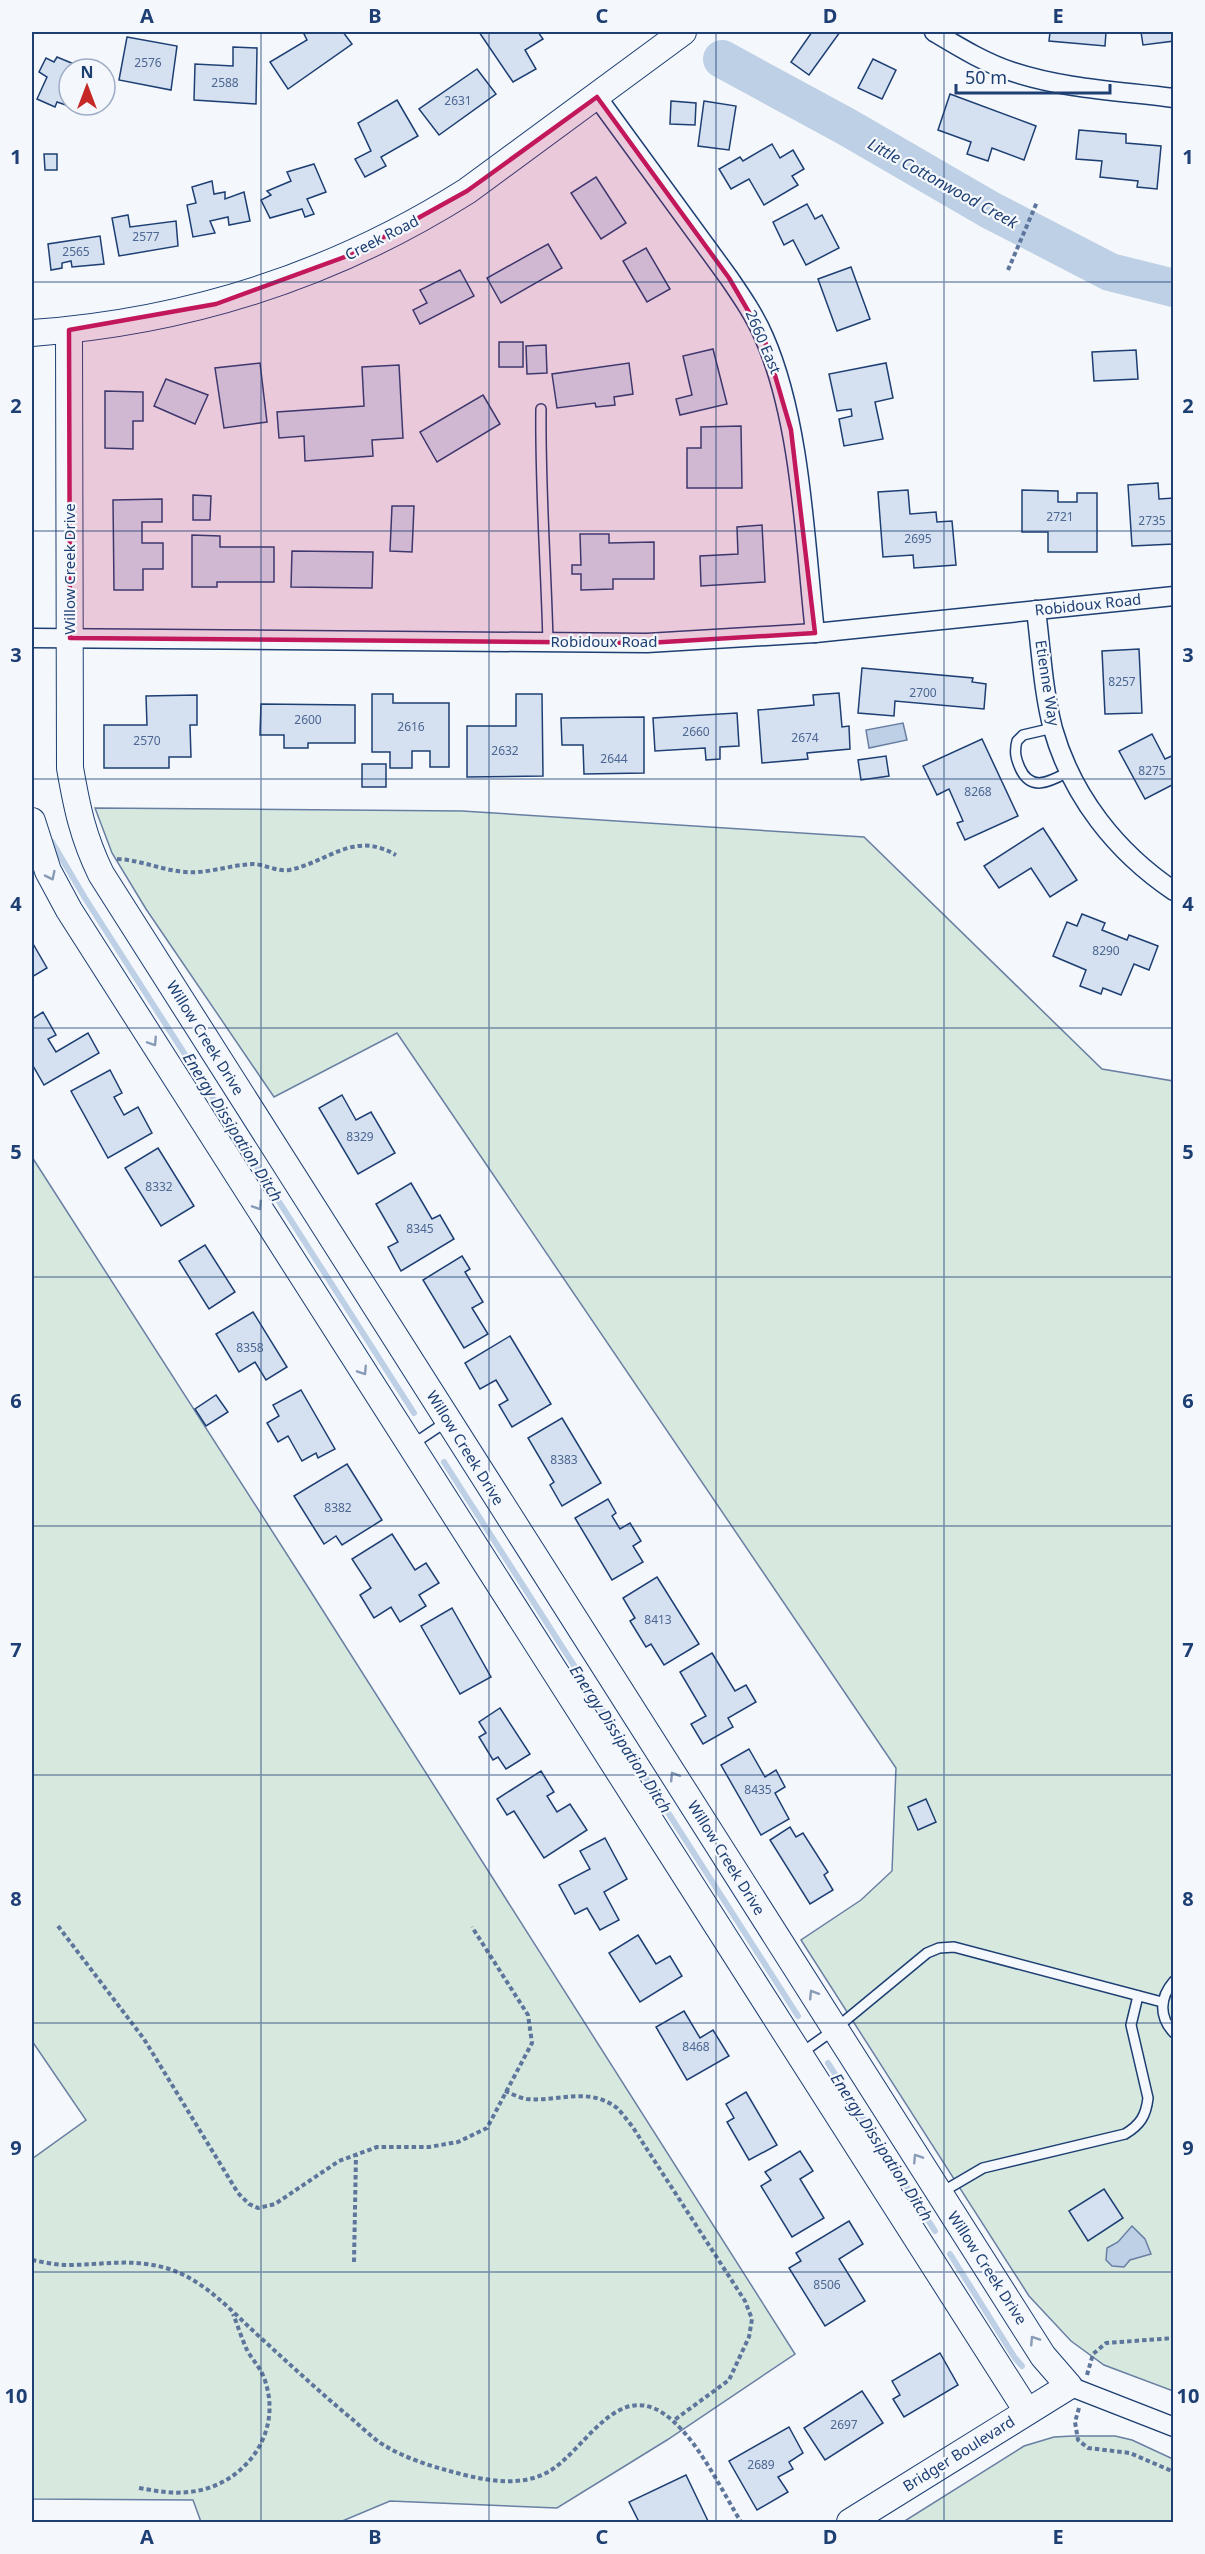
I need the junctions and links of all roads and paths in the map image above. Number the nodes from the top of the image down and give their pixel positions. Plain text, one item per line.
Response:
1 (683, 32) edge
2 (934, 32) edge
3 (597, 97) junction
4 (1173, 98) edge
5 (1037, 202) dead end
6 (1008, 270) dead end
7 (69, 330) junction
8 (32, 333) edge
9 (541, 409) dead end
10 (1173, 596) edge
11 (1036, 610) junction
12 (815, 633) junction
13 (32, 638) edge
14 (70, 638) junction
15 (548, 642) junction
16 (1053, 728) junction
17 (1068, 772) junction
18 (32, 821) edge
19 (396, 855) dead end
20 (110, 859) dead end
21 (1173, 891) edge
22 (448, 1421) junction
23 (411, 1446) junction
24 (58, 1926) dead end
25 (472, 1927) dead end
26 (1173, 1981) edge
27 (1138, 1996) junction
28 (1162, 2002) junction
29 (835, 2029) junction
30 (1173, 2033) edge
31 (800, 2055) junction
32 (505, 2091) junction
33 (356, 2155) junction
34 (940, 2193) junction
35 (32, 2260) edge
36 (354, 2262) dead end
37 (231, 2310) junction
38 (1173, 2338) edge
39 (1120, 2341) dead end
40 (1069, 2386) junction
41 (1027, 2411) junction
42 (673, 2421) junction
43 (1173, 2427) edge
44 (139, 2488) dead end
45 (741, 2523) edge
46 (850, 2523) edge

1 - 3 street, Creek Road
2 - 4 street
3 - 7 street, Creek Road
3 - 12 street, 2660 East
5 - 6 path
7 - 8 street, Creek Road
7 - 14 street, Willow Creek Drive
9 - 15 lane
10 - 11 street, Robidoux Road
11 - 12 street, Robidoux Road
11 - 16 street, Etienne Way
12 - 15 street, Robidoux Road
13 - 14 street, Robidoux Road
14 - 15 street, Robidoux Road
14 - 22 street, Willow Creek Drive
16 - 17 street, Etienne Way
16 - 17 lane
17 - 21 street, Etienne Way
18 -> 23 street
19 - 20 path
22 - 23 lane
29 -> 22 street, Willow Creek Drive
23 - 31 street
24 - 33 path
25 - 32 path
26 - 28 lane
27 - 28 lane
27 - 29 lane
27 - 34 lane
28 - 30 lane
29 - 31 lane
34 -> 29 street, Willow Creek Drive
31 - 41 street
32 - 33 path
32 - 42 path
33 - 36 path
40 -> 34 street, Willow Creek Drive
35 - 37 path
37 - 42 path
37 - 44 path
38 - 39 path
40 - 41 street, Bridger Boulevard
40 - 43 street, Willow Creek Drive
41 - 46 street, Bridger Boulevard
42 - 45 path

